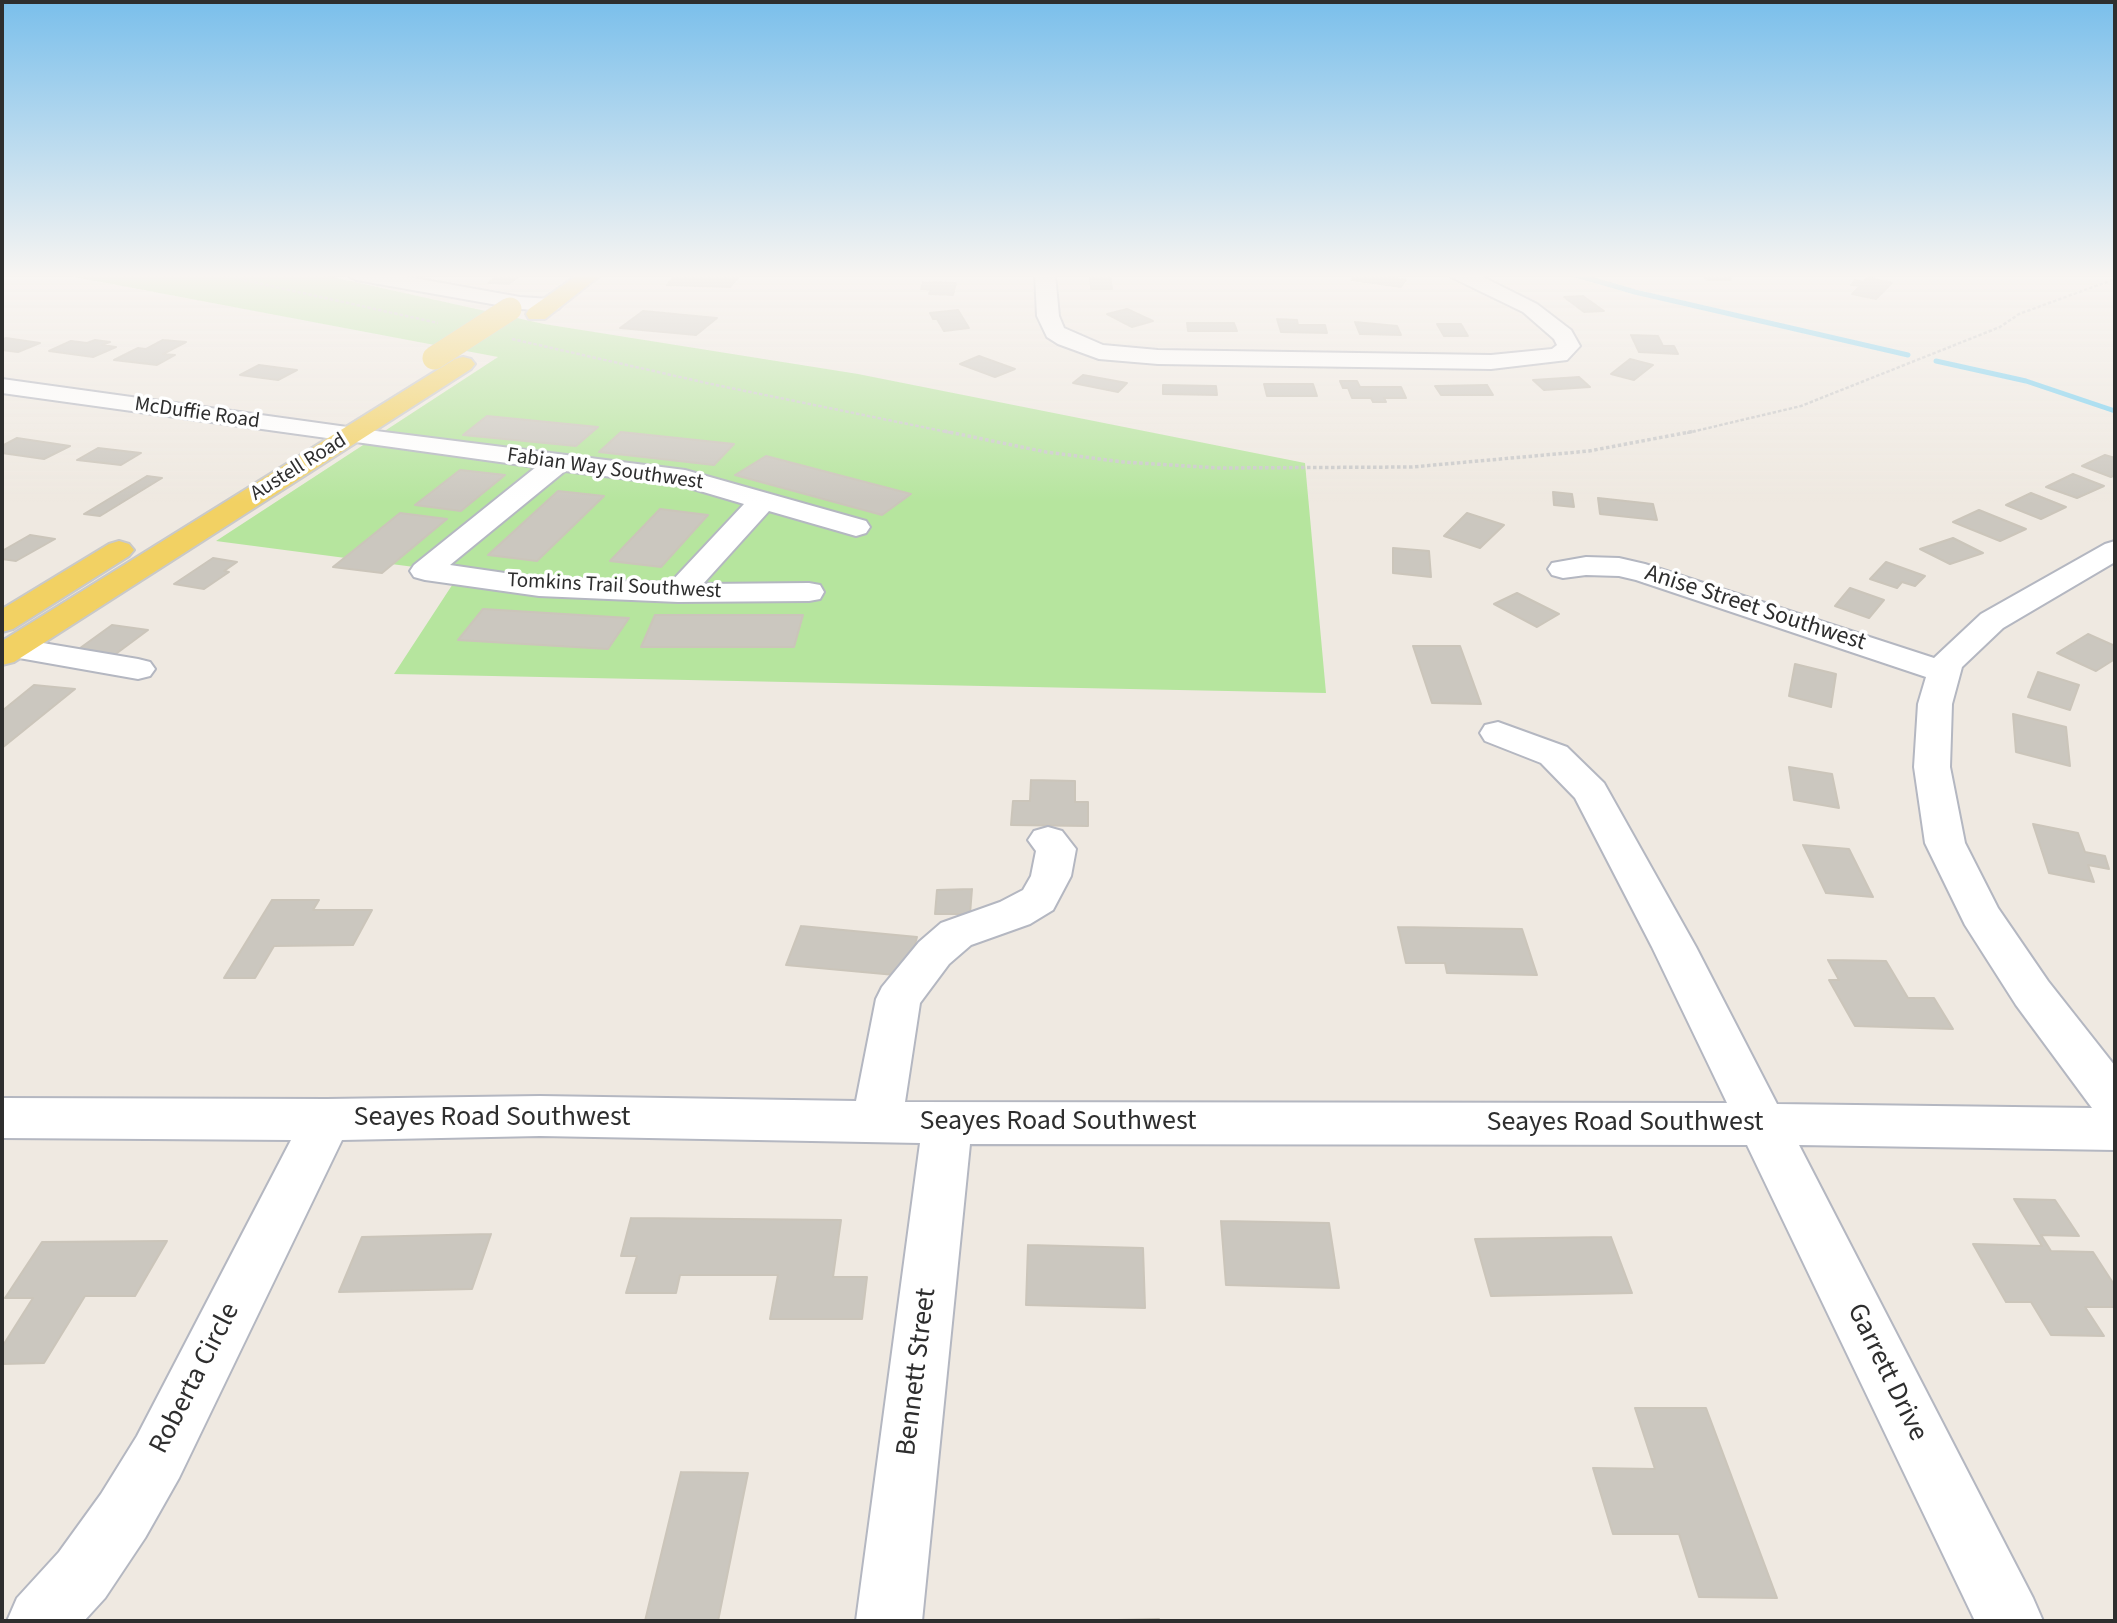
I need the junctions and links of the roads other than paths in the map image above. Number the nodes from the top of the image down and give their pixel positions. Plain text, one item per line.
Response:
1 (450, 350) edge
2 (480, 350) edge
3 (1093, 350) edge
4 (1565, 350) edge
5 (2, 386) edge
6 (312, 430) junction
7 (350, 435) junction
8 (559, 462) junction
9 (763, 500) junction
10 (856, 527) dead end
11 (2115, 550) edge
12 (1563, 569) dead end
13 (808, 592) dead end
14 (678, 593) junction
15 (6, 642) edge
16 (138, 669) dead end
17 (1943, 672) junction
18 (1498, 733) dead end
19 (1048, 840) dead end
20 (2115, 1101) edge
21 (2, 1118) edge
22 (327, 1119) junction
23 (877, 1122) junction
24 (947, 1123) junction
25 (1762, 1124) junction
26 (2115, 1129) edge
27 (40, 1621) edge
28 (889, 1621) edge
29 (2010, 1621) edge

1 - 6 main road, Austell Road, bridge
2 - 7 main road, Austell Road
3 - 4 street
5 - 6 street, McDuffie Road
6 - 7 street, McDuffie Road
6 - 15 main road, Austell Road
7 - 8 street, Fabian Way Southwest
7 - 15 main road, Austell Road
8 - 9 street, Fabian Way Southwest
8 - 14 street, Tomkins Trail Southwest
9 - 10 street, Fabian Way Southwest
9 - 14 street
11 - 17 street
12 - 17 street, Anise Street Southwest
13 - 14 street, Tomkins Trail Southwest
15 - 16 street
17 - 20 street
18 - 25 street, Garrett Drive
19 - 23 street
21 - 22 street, Seayes Road Southwest
22 - 23 street, Seayes Road Southwest
22 - 27 street, Roberta Circle
23 - 24 street, Seayes Road Southwest
24 - 25 street, Seayes Road Southwest
24 - 28 street, Bennett Street
25 - 26 street, Seayes Road Southwest
25 - 29 street, Garrett Drive

